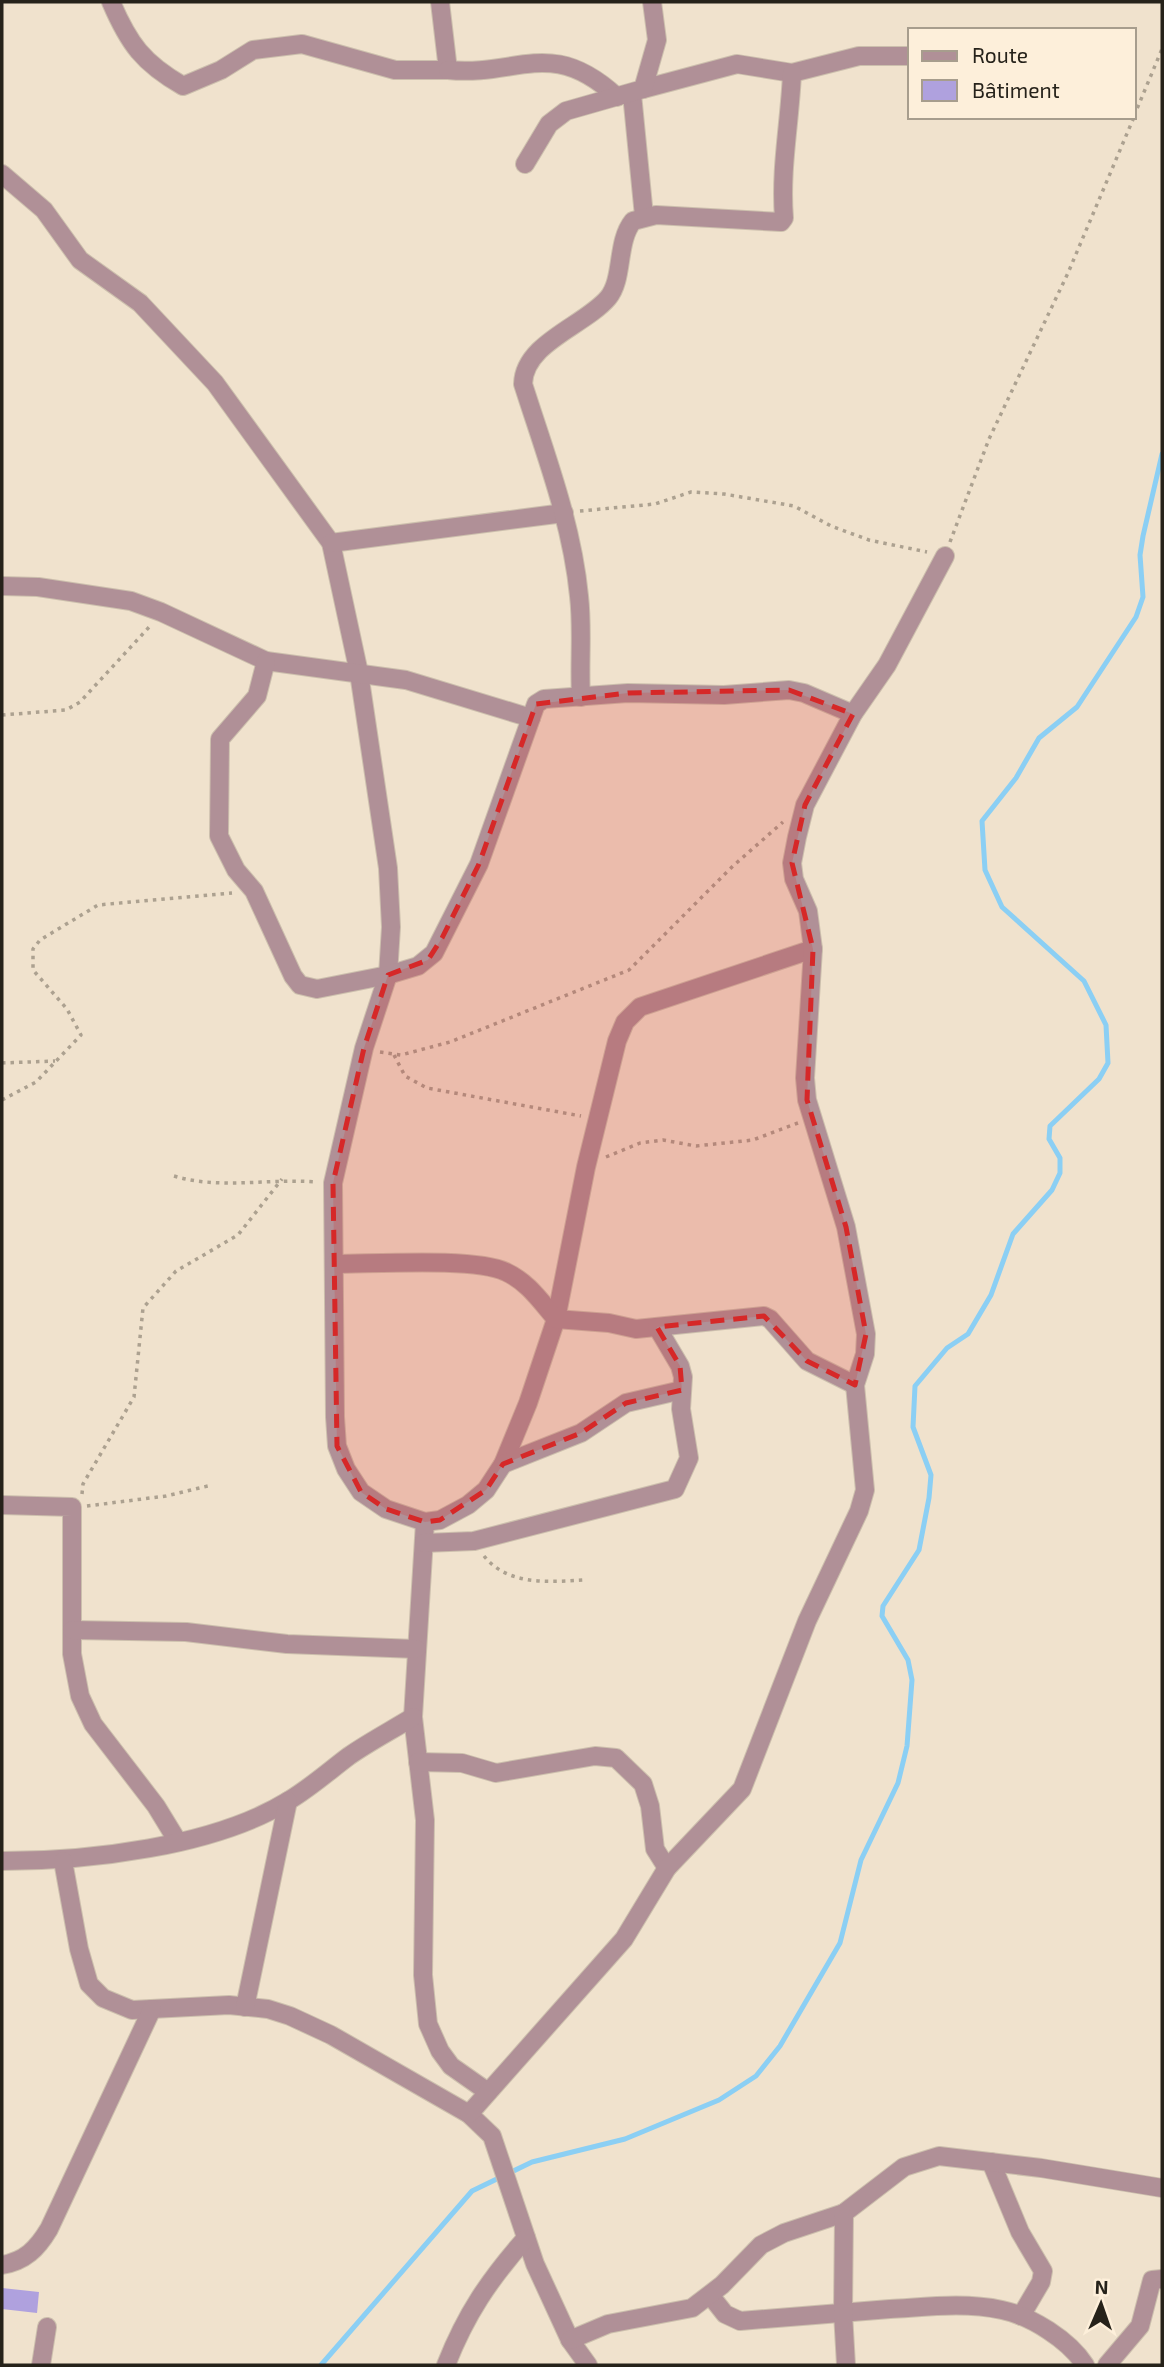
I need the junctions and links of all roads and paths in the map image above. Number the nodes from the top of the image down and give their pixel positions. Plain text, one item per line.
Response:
1 (111, 2) edge
2 (440, 2) edge
3 (652, 2) edge
4 (1162, 49) edge
5 (908, 56) edge
6 (448, 70) junction
7 (792, 73) junction
8 (631, 93) junction
9 (1136, 112) edge
10 (1133, 119) edge
11 (525, 164) dead end
12 (2, 174) edge
13 (644, 216) junction
14 (564, 513) junction
15 (331, 543) junction
16 (945, 556) junction
17 (2, 586) edge
18 (161, 612) junction
19 (266, 661) junction
20 (359, 673) junction
21 (581, 697) junction
22 (853, 714) junction
23 (2, 715) edge
24 (531, 718) junction
25 (805, 805) junction
26 (254, 891) junction
27 (813, 949) junction
28 (388, 975) junction
29 (364, 1048) junction
30 (394, 1055) junction
31 (55, 1062) junction
32 (2, 1063) edge
33 (2, 1101) edge
34 (812, 1117) junction
35 (597, 1119) junction
36 (586, 1167) junction
37 (174, 1176) dead end
38 (282, 1179) junction
39 (332, 1183) junction
40 (335, 1264) junction
41 (556, 1320) junction
42 (657, 1327) junction
43 (855, 1385) junction
44 (682, 1390) junction
45 (503, 1464) junction
46 (212, 1485) dead end
47 (2, 1505) edge
48 (425, 1522) junction
49 (474, 1541) junction
50 (424, 1543) junction
51 (583, 1580) dead end
52 (72, 1630) junction
53 (416, 1649) junction
54 (413, 1717) junction
55 (418, 1762) junction
56 (288, 1801) junction
57 (178, 1842) junction
58 (2, 1861) edge
59 (63, 1861) junction
60 (667, 1868) junction
61 (245, 2007) junction
62 (152, 2009) junction
63 (488, 2092) junction
64 (469, 2114) junction
65 (990, 2162) junction
66 (1162, 2188) edge
67 (844, 2213) junction
68 (526, 2238) junction
69 (2, 2265) edge
70 (1162, 2279) edge
71 (710, 2295) junction
72 (843, 2313) junction
73 (1021, 2316) junction
74 (47, 2328) dead end
75 (570, 2340) junction
76 (41, 2365) edge
77 (446, 2365) edge
78 (587, 2365) edge
79 (846, 2365) edge
80 (1085, 2365) edge
81 (1107, 2365) edge

1 - 6 street
2 - 6 street
3 - 8 street
4 - 9 path
5 - 7 street
6 - 8 street
7 - 8 street
7 - 13 street
8 - 11 street
8 - 13 street
10 - 16 path
12 - 15 street
13 - 14 street
14 - 15 street
14 - 16 path
14 - 21 street
15 - 20 street
16 - 22 street
17 - 18 street
18 - 19 street
18 - 23 path
19 - 20 street
19 - 26 street
20 - 24 street
20 - 28 street
21 - 22 street
21 - 24 street
22 - 25 street
24 - 28 street
25 - 27 street
25 - 30 path
26 - 28 street
26 - 31 path
27 - 34 street
27 - 35 street
28 - 29 street
29 - 30 path
29 - 39 street
30 - 35 path
31 - 32 path
31 - 33 path
34 - 36 path
34 - 43 street
35 - 36 street
36 - 41 street
37 - 38 path
38 - 39 path
38 - 46 path
39 - 40 street
40 - 41 street
40 - 48 street
41 - 42 street
41 - 45 street
42 - 43 street
42 - 44 street
43 - 60 street
44 - 45 street
44 - 49 street
45 - 48 street
47 - 52 street
48 - 50 street
49 - 50 street
49 - 51 path
50 - 53 street
52 - 53 street
52 - 57 street
53 - 54 street
54 - 55 street
54 - 56 street
55 - 60 street
55 - 63 street
56 - 57 street
56 - 61 street
57 - 59 street
58 - 59 street
59 - 62 street
60 - 63 street
61 - 62 street
61 - 64 street
62 - 69 street
63 - 64 street
64 - 68 street
65 - 66 street
65 - 67 street
65 - 73 street
67 - 71 street
67 - 72 street
68 - 75 street
68 - 77 street
70 - 81 street
71 - 72 street
71 - 75 street
72 - 73 street
72 - 79 street
73 - 80 street
74 - 76 street
75 - 78 street

